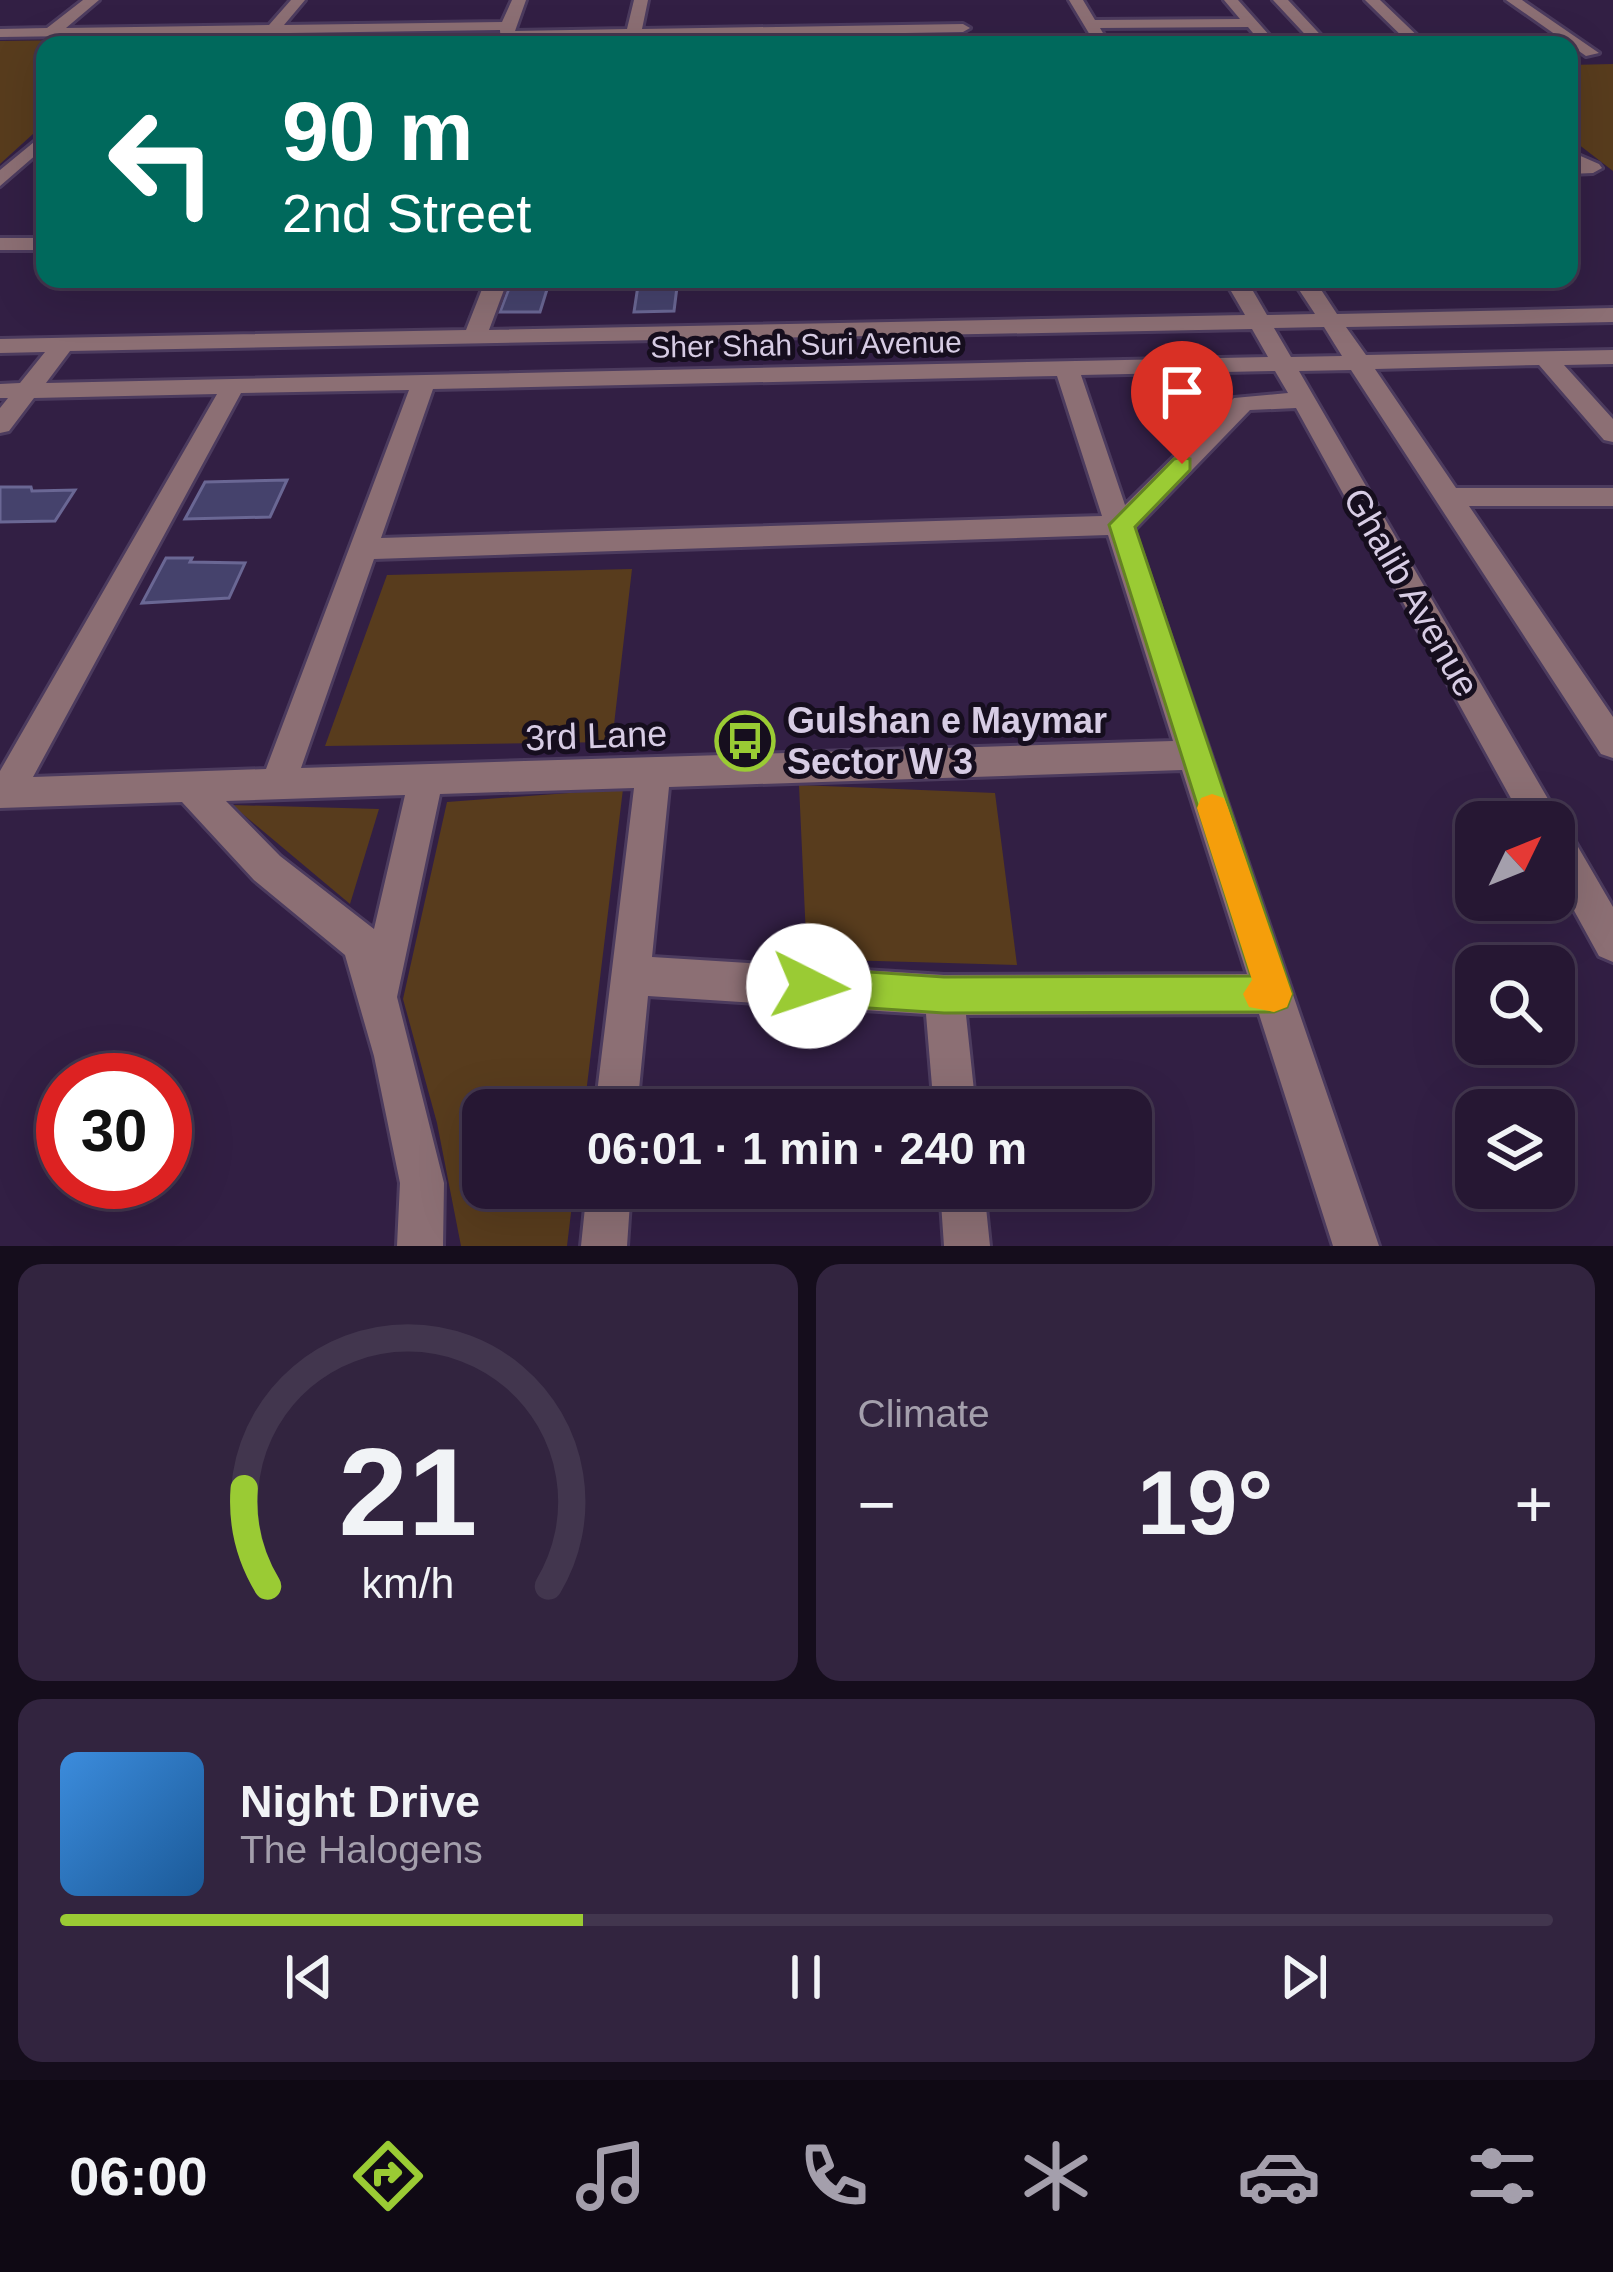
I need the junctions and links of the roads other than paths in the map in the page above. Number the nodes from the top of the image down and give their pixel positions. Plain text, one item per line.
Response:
1 (92, 0) edge
2 (298, 0) edge
3 (519, 0) edge
4 (640, 0) edge
5 (1076, 0) edge
6 (1231, 0) edge
7 (1280, 0) edge
8 (1372, 0) edge
9 (1513, 0) edge
10 (394, 21) junction
11 (1252, 23) junction
12 (1090, 24) junction
13 (272, 30) junction
14 (160, 32) junction
15 (0, 33) edge
16 (50, 33) junction
17 (634, 33) junction
18 (156, 36) edge
19 (386, 36) edge
20 (507, 36) edge
21 (966, 36) edge
22 (1097, 36) edge
23 (1263, 36) edge
24 (1314, 36) edge
25 (1410, 36) edge
26 (1566, 36) edge
27 (1578, 44) edge
28 (1591, 53) junction
29 (1613, 53) edge
30 (1578, 54) edge
31 (36, 146) edge
32 (0, 180) edge
33 (0, 244) edge
34 (36, 244) edge
35 (494, 288) edge
36 (1240, 288) edge
37 (1309, 288) edge
38 (1613, 315) edge
39 (1330, 319) junction
40 (1259, 321) junction
41 (476, 336) junction
42 (63, 345) junction
43 (0, 346) edge
44 (1613, 357) edge
45 (1545, 358) junction
46 (1358, 361) junction
47 (1281, 362) junction
48 (1219, 364) junction
49 (1067, 370) junction
50 (424, 382) junction
51 (233, 386) junction
52 (0, 391) edge
53 (27, 391) junction
54 (1304, 400) junction
55 (1243, 404) junction
56 (0, 425) edge
57 (1613, 434) edge
58 (1449, 496) junction
59 (1613, 497) edge
60 (1122, 525) junction
61 (363, 549) junction
62 (1613, 744) edge
63 (1195, 755) junction
64 (653, 772) junction
65 (426, 779) junction
66 (278, 784) junction
67 (190, 787) junction
68 (3, 793) edge
69 (1532, 801) edge
70 (1575, 877) edge
71 (1613, 943) edge
72 (628, 976) junction
73 (1274, 994) junction
74 (944, 995) junction
75 (378, 998) junction
76 (618, 1089) edge
77 (953, 1089) edge
78 (607, 1209) edge
79 (964, 1209) edge
80 (420, 1246) edge
81 (604, 1246) edge
82 (967, 1246) edge
83 (1356, 1246) edge

1 - 16 street
2 - 13 street
3 - 20 street
4 - 17 street
5 - 12 street
6 - 11 street
7 - 24 street
8 - 25 street
9 - 26 street
10 - 13 street
10 - 19 street
10 - 20 street
11 - 12 street
11 - 23 street
12 - 22 street
13 - 14 street
14 - 16 street
14 - 18 street
15 - 16 street
17 - 20 street
17 - 21 street
27 - 28 street
28 - 29 street
28 - 30 street
31 - 32 street
33 - 34 street
35 - 41 street
36 - 40 street, Ghalib Avenue
37 - 39 street
38 - 39 street, Sher Shah Suri Avenue
39 - 40 street, Sher Shah Suri Avenue
39 - 46 street
40 - 41 street, Sher Shah Suri Avenue
40 - 47 street, Ghalib Avenue
41 - 42 street, Sher Shah Suri Avenue
42 - 43 street, Sher Shah Suri Avenue
42 - 53 street
44 - 45 street, Sher Shah Suri Avenue
45 - 46 street, Sher Shah Suri Avenue
45 - 57 street
46 - 47 street, Sher Shah Suri Avenue
46 - 58 street
47 - 48 street, Sher Shah Suri Avenue
47 - 54 street, Ghalib Avenue
48 - 49 street, Sher Shah Suri Avenue
48 - 55 street
49 - 50 street, Sher Shah Suri Avenue
49 - 60 street
50 - 51 street, Sher Shah Suri Avenue
50 - 61 street
51 - 53 street, Sher Shah Suri Avenue
51 - 68 street
52 - 53 street, Sher Shah Suri Avenue
53 - 56 street
54 - 55 street
54 - 69 street, Ghalib Avenue
55 - 60 street
58 - 59 street
58 - 62 street
60 - 61 street
60 - 63 street
61 - 66 street
63 - 64 street, 3rd Lane
63 - 73 street
64 - 65 street, 3rd Lane
64 - 72 street
65 - 66 street, 3rd Lane
65 - 75 street
66 - 67 street, 3rd Lane
67 - 68 street, 3rd Lane
67 - 75 street
70 - 71 street
72 - 74 street
72 - 76 street
73 - 74 street
73 - 83 street
74 - 77 street
75 - 80 street
78 - 81 street
79 - 82 street

